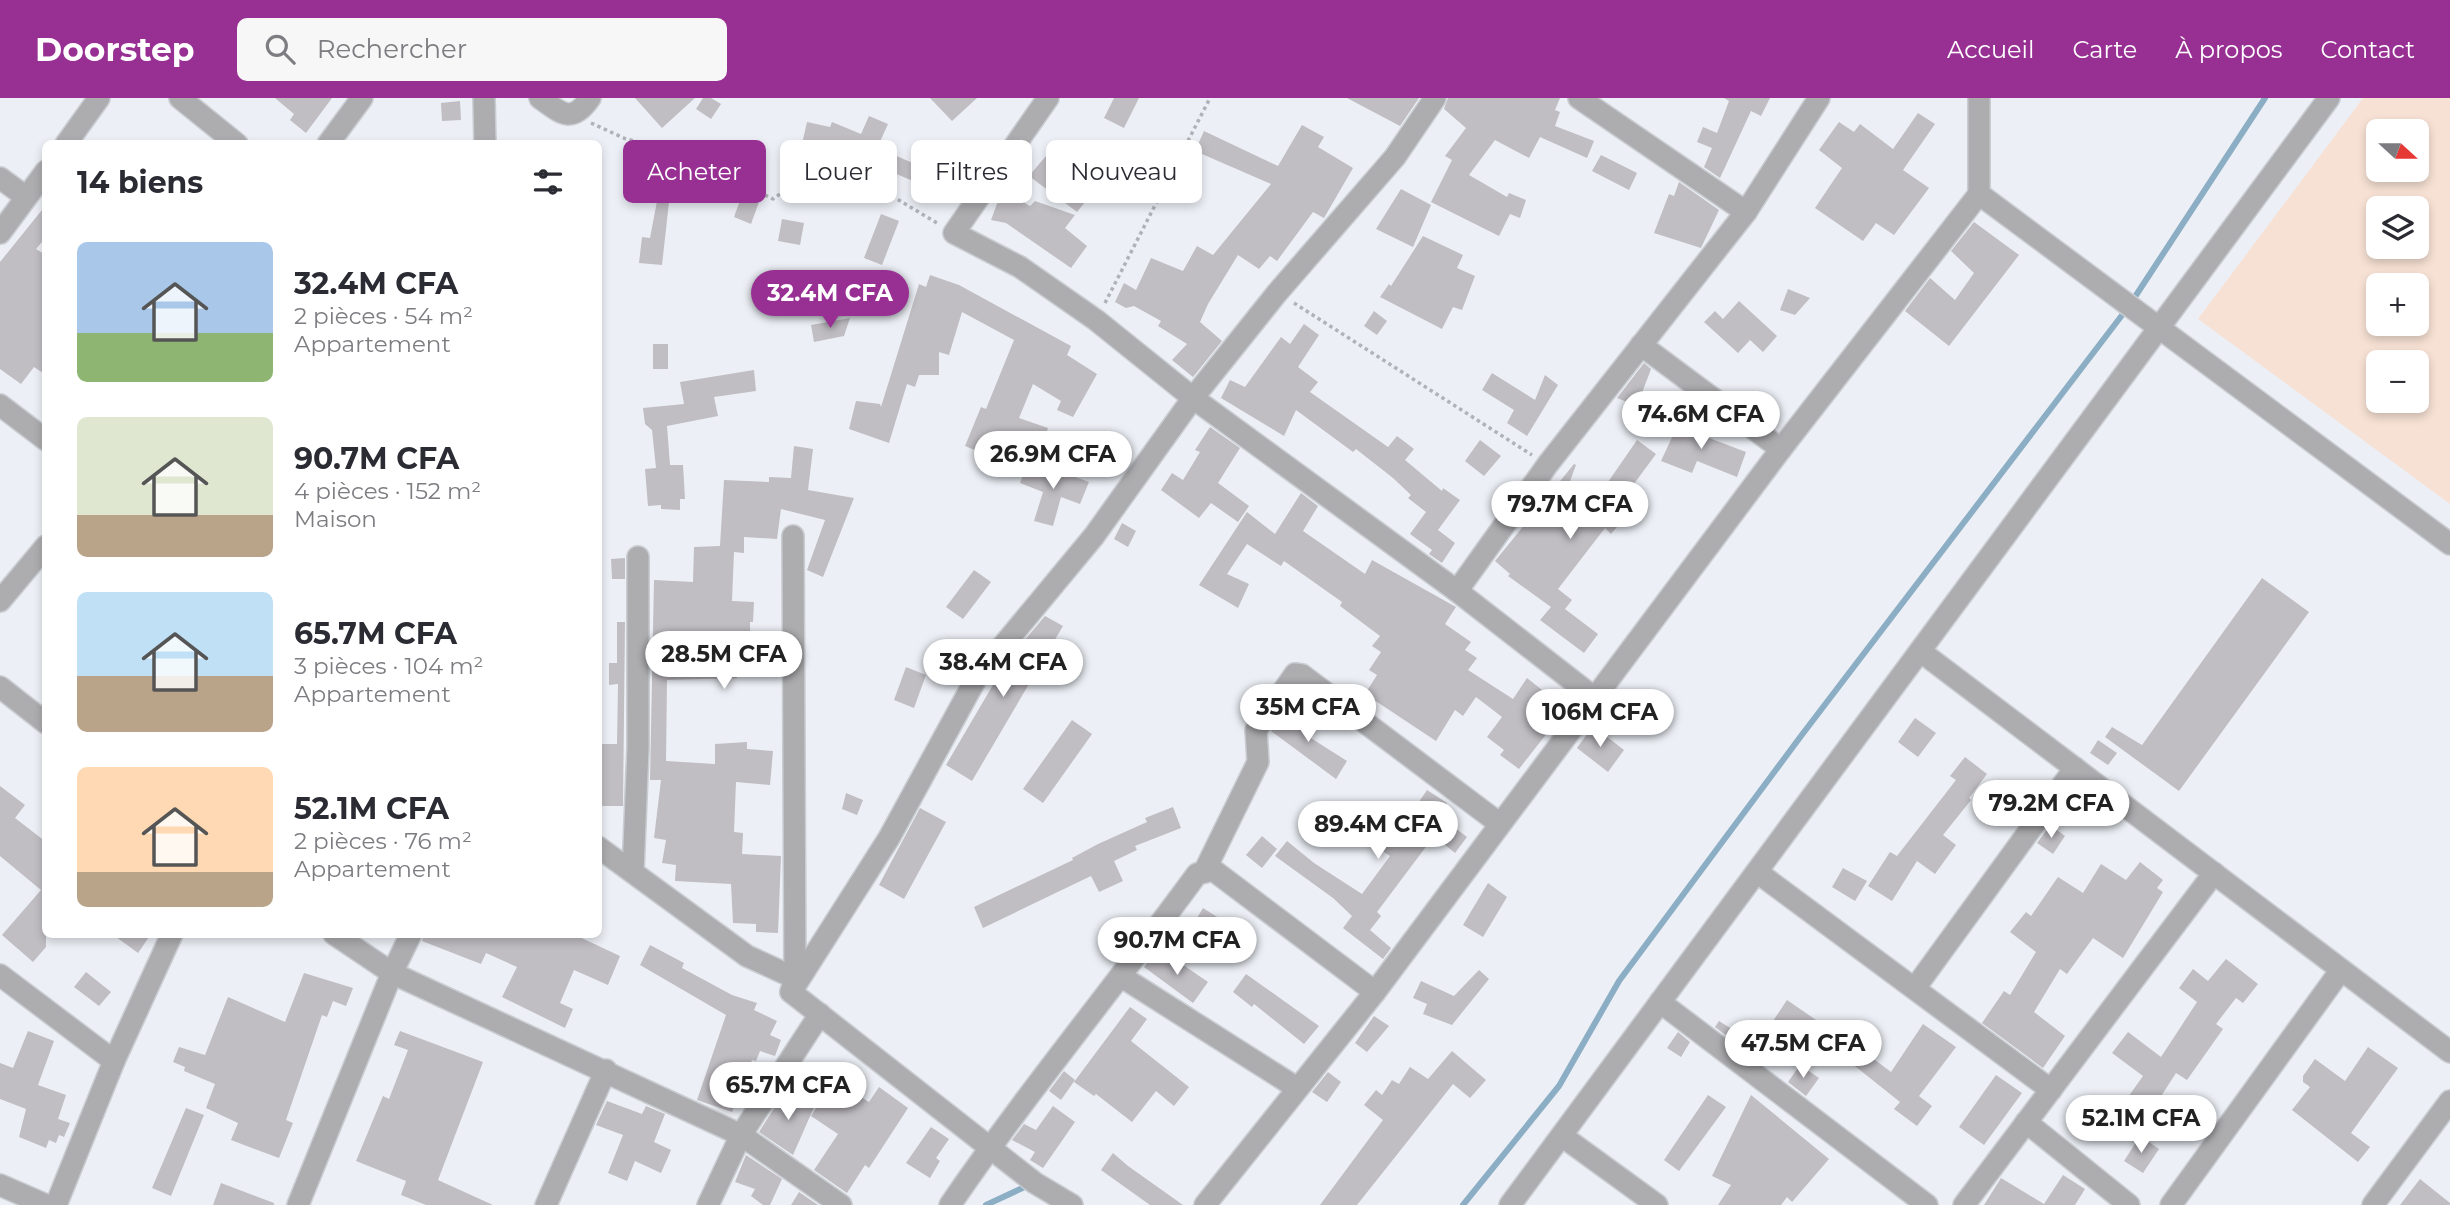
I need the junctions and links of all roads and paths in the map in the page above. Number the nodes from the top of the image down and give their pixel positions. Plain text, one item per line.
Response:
1 (99, 98) edge
2 (180, 98) edge
3 (362, 98) edge
4 (484, 98) edge
5 (540, 98) edge
6 (590, 98) edge
7 (1048, 98) edge
8 (1210, 98) edge
9 (1435, 98) edge
10 (1579, 98) edge
11 (1819, 98) edge
12 (1979, 98) edge
13 (2329, 98) edge
14 (572, 115) junction
15 (69, 140) edge
16 (232, 140) edge
17 (331, 140) edge
18 (485, 140) edge
19 (42, 176) edge
20 (0, 177) edge
21 (1979, 194) junction
22 (26, 197) junction
23 (1746, 212) junction
24 (0, 233) edge
25 (954, 233) junction
26 (1277, 293) junction
27 (1096, 320) junction
28 (2159, 327) junction
29 (1641, 345) junction
30 (1193, 398) junction
31 (0, 405) edge
32 (42, 437) edge
33 (1781, 449) junction
34 (1548, 464) junction
35 (793, 536) dead end
36 (2450, 544) edge
37 (42, 551) edge
38 (638, 557) dead end
39 (1457, 591) junction
40 (0, 601) edge
41 (1920, 651) junction
42 (0, 687) edge
43 (1596, 699) junction
44 (42, 720) edge
45 (2075, 768) junction
46 (1500, 824) junction
47 (602, 850) edge
48 (1205, 870) junction
49 (634, 872) junction
50 (1757, 872) junction
51 (2214, 873) junction
52 (170, 938) edge
53 (340, 938) edge
54 (409, 938) edge
55 (2341, 970) junction
56 (391, 973) junction
57 (0, 975) edge
58 (1122, 977) junction
59 (793, 985) junction
60 (1915, 988) junction
61 (1375, 992) junction
62 (1660, 1002) junction
63 (820, 1014) junction
64 (2450, 1052) edge
65 (114, 1061) junction
66 (606, 1070) junction
67 (1297, 1088) junction
68 (2051, 1090) junction
69 (2450, 1101) edge
70 (2026, 1122) junction
71 (741, 1135) junction
72 (1562, 1136) junction
73 (991, 1146) junction
74 (0, 1185) edge
75 (46, 1205) edge
76 (57, 1205) edge
77 (298, 1205) edge
78 (547, 1205) edge
79 (708, 1205) edge
80 (841, 1205) edge
81 (950, 1205) edge
82 (1072, 1205) edge
83 (1205, 1205) edge
84 (1510, 1205) edge
85 (1657, 1205) edge
86 (1927, 1205) edge
87 (1964, 1205) edge
88 (2129, 1205) edge
89 (2171, 1205) edge
90 (2373, 1205) edge

1 - 15 street
2 - 16 street
3 - 17 street
4 - 18 street
5 - 14 street
6 - 14 street
7 - 25 street
8 - 27 path
9 - 26 street
10 - 23 street
11 - 23 street
12 - 21 street
13 - 28 street
14 - 25 path
19 - 22 street
20 - 22 street
21 - 28 street
21 - 33 street
22 - 24 street
23 - 29 street
25 - 27 street
26 - 30 street
26 - 34 path
27 - 30 street
28 - 36 street
28 - 41 street
29 - 33 street
29 - 34 street
30 - 39 street
30 - 59 street
31 - 32 street
33 - 43 street
34 - 39 street
35 - 59 street
37 - 40 street
38 - 49 street
39 - 43 street
41 - 45 street
41 - 50 street
42 - 44 street
43 - 46 street
45 - 51 street
45 - 60 street
46 - 48 street
46 - 61 street
47 - 49 street
48 - 58 street
48 - 61 street
49 - 59 street
50 - 60 street
50 - 62 street
51 - 55 street
51 - 68 street
52 - 65 street
53 - 56 street
54 - 56 street
55 - 64 street
55 - 89 street
56 - 66 street
56 - 77 street
57 - 65 street
58 - 67 street
58 - 73 street
59 - 63 street
60 - 68 street
61 - 67 street
62 - 72 street
62 - 86 street
63 - 71 street
63 - 73 street
65 - 76 street
66 - 71 street
66 - 78 street
67 - 83 street
68 - 70 street
69 - 90 street
70 - 87 street
70 - 88 street
71 - 79 street
71 - 80 street
72 - 84 street
72 - 85 street
73 - 81 street
73 - 82 street
74 - 75 street

